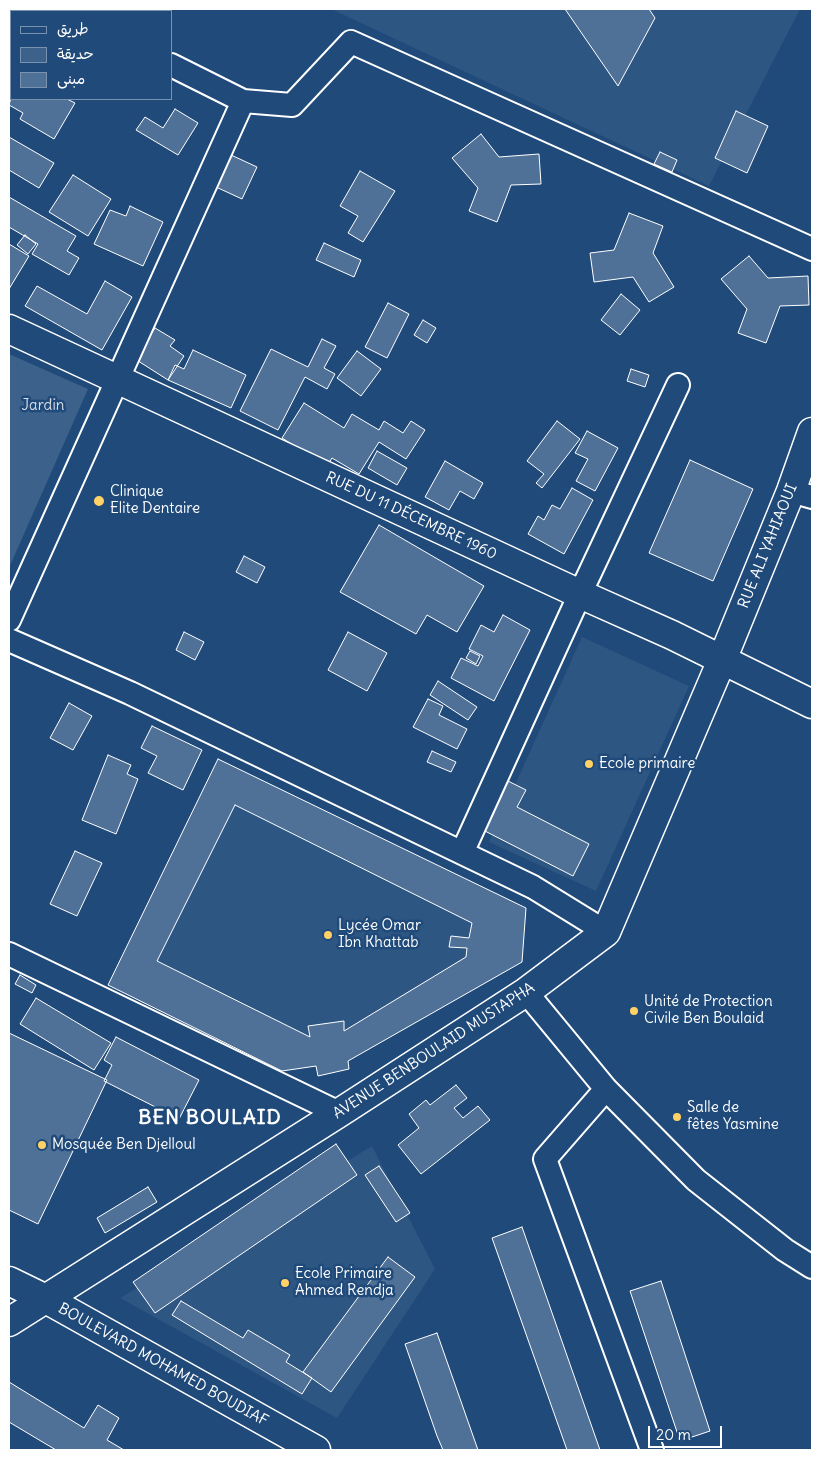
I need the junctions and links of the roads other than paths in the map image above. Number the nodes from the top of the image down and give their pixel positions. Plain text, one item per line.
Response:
1 (172, 66) edge
2 (243, 101) junction
3 (812, 249) edge
4 (9, 328) edge
5 (117, 379) junction
6 (678, 386) dead end
7 (812, 432) edge
8 (802, 494) edge
9 (580, 594) junction
10 (9, 620) edge
11 (9, 640) edge
12 (722, 660) junction
13 (812, 704) edge
14 (462, 853) junction
15 (606, 932) junction
16 (9, 954) edge
17 (526, 992) junction
18 (606, 1089) junction
19 (339, 1113) junction
20 (812, 1267) edge
21 (9, 1281) edge
22 (46, 1299) junction
23 (9, 1322) edge
24 (316, 1450) edge
25 (652, 1450) edge

1 - 2 street
2 - 3 street
2 - 5 street
4 - 5 main road, RUE DU 11 DÉCEMBRE 1960
5 - 9 main road, RUE DU 11 DÉCEMBRE 1960
5 - 10 street
6 - 9 street
7 - 8 main road, RUE ALI YAHIAOUI
8 - 12 main road, RUE ALI YAHIAOUI
9 - 12 main road, RUE DU 11 DÉCEMBRE 1960
9 - 14 street
11 - 14 street
12 - 13 main road, RUE DU 11 DÉCEMBRE 1960
12 - 15 main road
14 - 15 street
15 - 17 main road, AVENUE BENBOULAID MUSTAPHA
16 - 19 street
17 - 18 street
17 - 19 main road, AVENUE BENBOULAID MUSTAPHA
18 - 20 street
18 - 25 street
19 - 22 main road, AVENUE BENBOULAID MUSTAPHA
21 - 22 main road, BOULEVARD MOHAMED BOUDIAF
22 - 23 main road, AVENUE BENBOULAID MUSTAPHA
22 - 24 main road, BOULEVARD MOHAMED BOUDIAF

